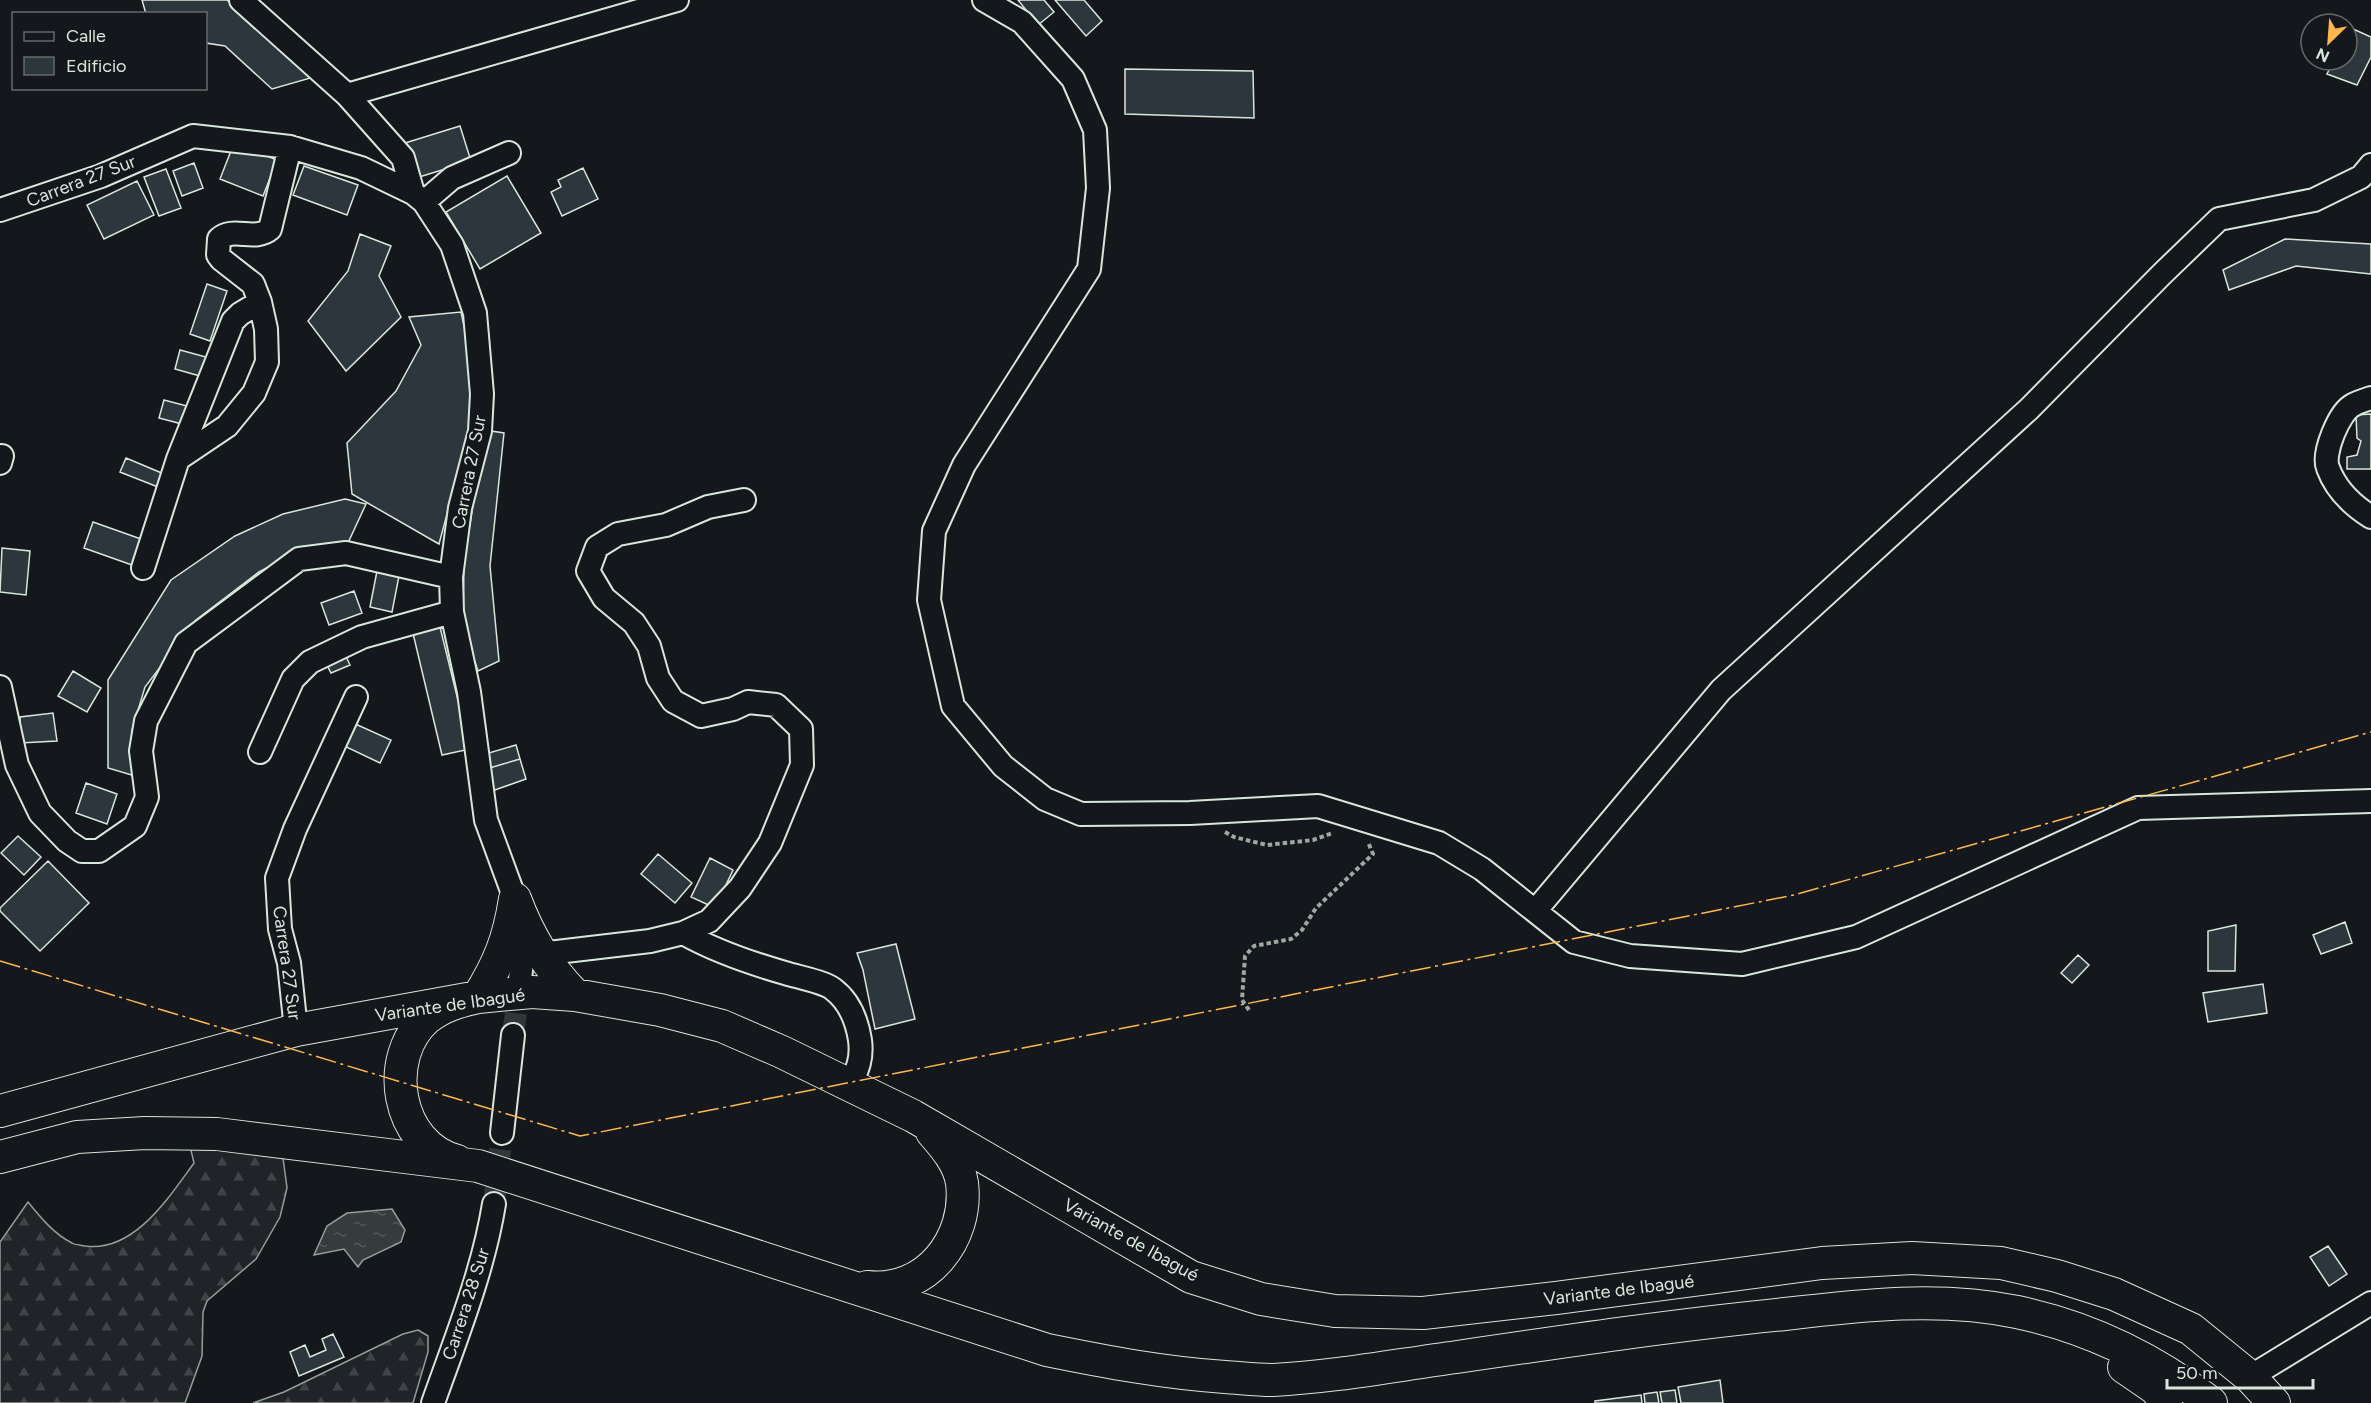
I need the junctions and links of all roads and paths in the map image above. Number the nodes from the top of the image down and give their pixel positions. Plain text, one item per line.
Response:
1 (241, 0) edge
2 (677, 0) edge
3 (984, 0) edge
4 (347, 94) junction
5 (290, 147) junction
6 (509, 153) dead end
7 (2371, 165) edge
8 (419, 198) junction
9 (0, 210) edge
10 (260, 302) junction
11 (2371, 398) edge
12 (178, 459) junction
13 (744, 500) dead end
14 (2371, 517) edge
15 (143, 568) dead end
16 (451, 577) junction
17 (452, 612) junction
18 (0, 687) edge
19 (356, 697) dead end
20 (260, 752) dead end
21 (2371, 801) edge
22 (1190, 813) junction
23 (1336, 832) dead end
24 (1366, 840) dead end
25 (515, 899) junction
26 (1536, 910) junction
27 (683, 933) junction
28 (540, 954) junction
29 (520, 979) tunnel mouth
30 (575, 995) junction
31 (478, 997) junction
32 (1249, 1010) dead end
33 (296, 1030) junction
34 (513, 1035) tunnel mouth
35 (848, 1082) junction
36 (0, 1111) edge
37 (913, 1116) junction
38 (502, 1132) tunnel mouth
39 (0, 1157) edge
40 (478, 1166) junction
41 (494, 1204) tunnel mouth
42 (848, 1284) junction
43 (2371, 1303) edge
44 (2055, 1322) junction
45 (2250, 1377) junction
46 (433, 1403) edge
47 (2166, 1403) edge
48 (2211, 1403) edge
49 (2274, 1403) edge

1 - 4 street
2 - 4 street
3 - 22 street
4 - 8 street
5 - 8 street, Carrera 27 Sur
5 - 9 street, Carrera 27 Sur
5 - 10 street
6 - 8 street
7 - 26 street
8 - 16 street, Carrera 27 Sur
10 - 12 street
10 - 12 street
11 - 14 street
12 - 15 street
13 - 27 street
16 - 17 street, Carrera 27 Sur
16 - 18 street
17 - 20 street
17 - 25 street, Carrera 27 Sur
19 - 33 street, Carrera 27 Sur
21 - 26 street
22 - 23 path
22 - 26 street
24 - 32 path
25 - 28 highway
25 - 29 street, Carrera 27 Sur
25 - 31 highway
27 - 28 street
27 - 35 street
28 - 30 highway
30 - 31 highway, Variante de Ibagué
30 - 35 highway, Variante de Ibagué
31 - 33 highway, Variante de Ibagué
31 - 40 highway
33 - 36 highway, Variante de Ibagué
34 - 38 street
35 - 37 highway, Variante de Ibagué
37 - 42 highway
37 - 45 highway, Variante de Ibagué
39 - 40 highway
40 - 42 highway
41 - 46 street, Carrera 28 Sur
42 - 44 highway
43 - 45 street
44 - 47 highway
44 - 48 highway
45 - 49 highway, Variante de Ibagué

